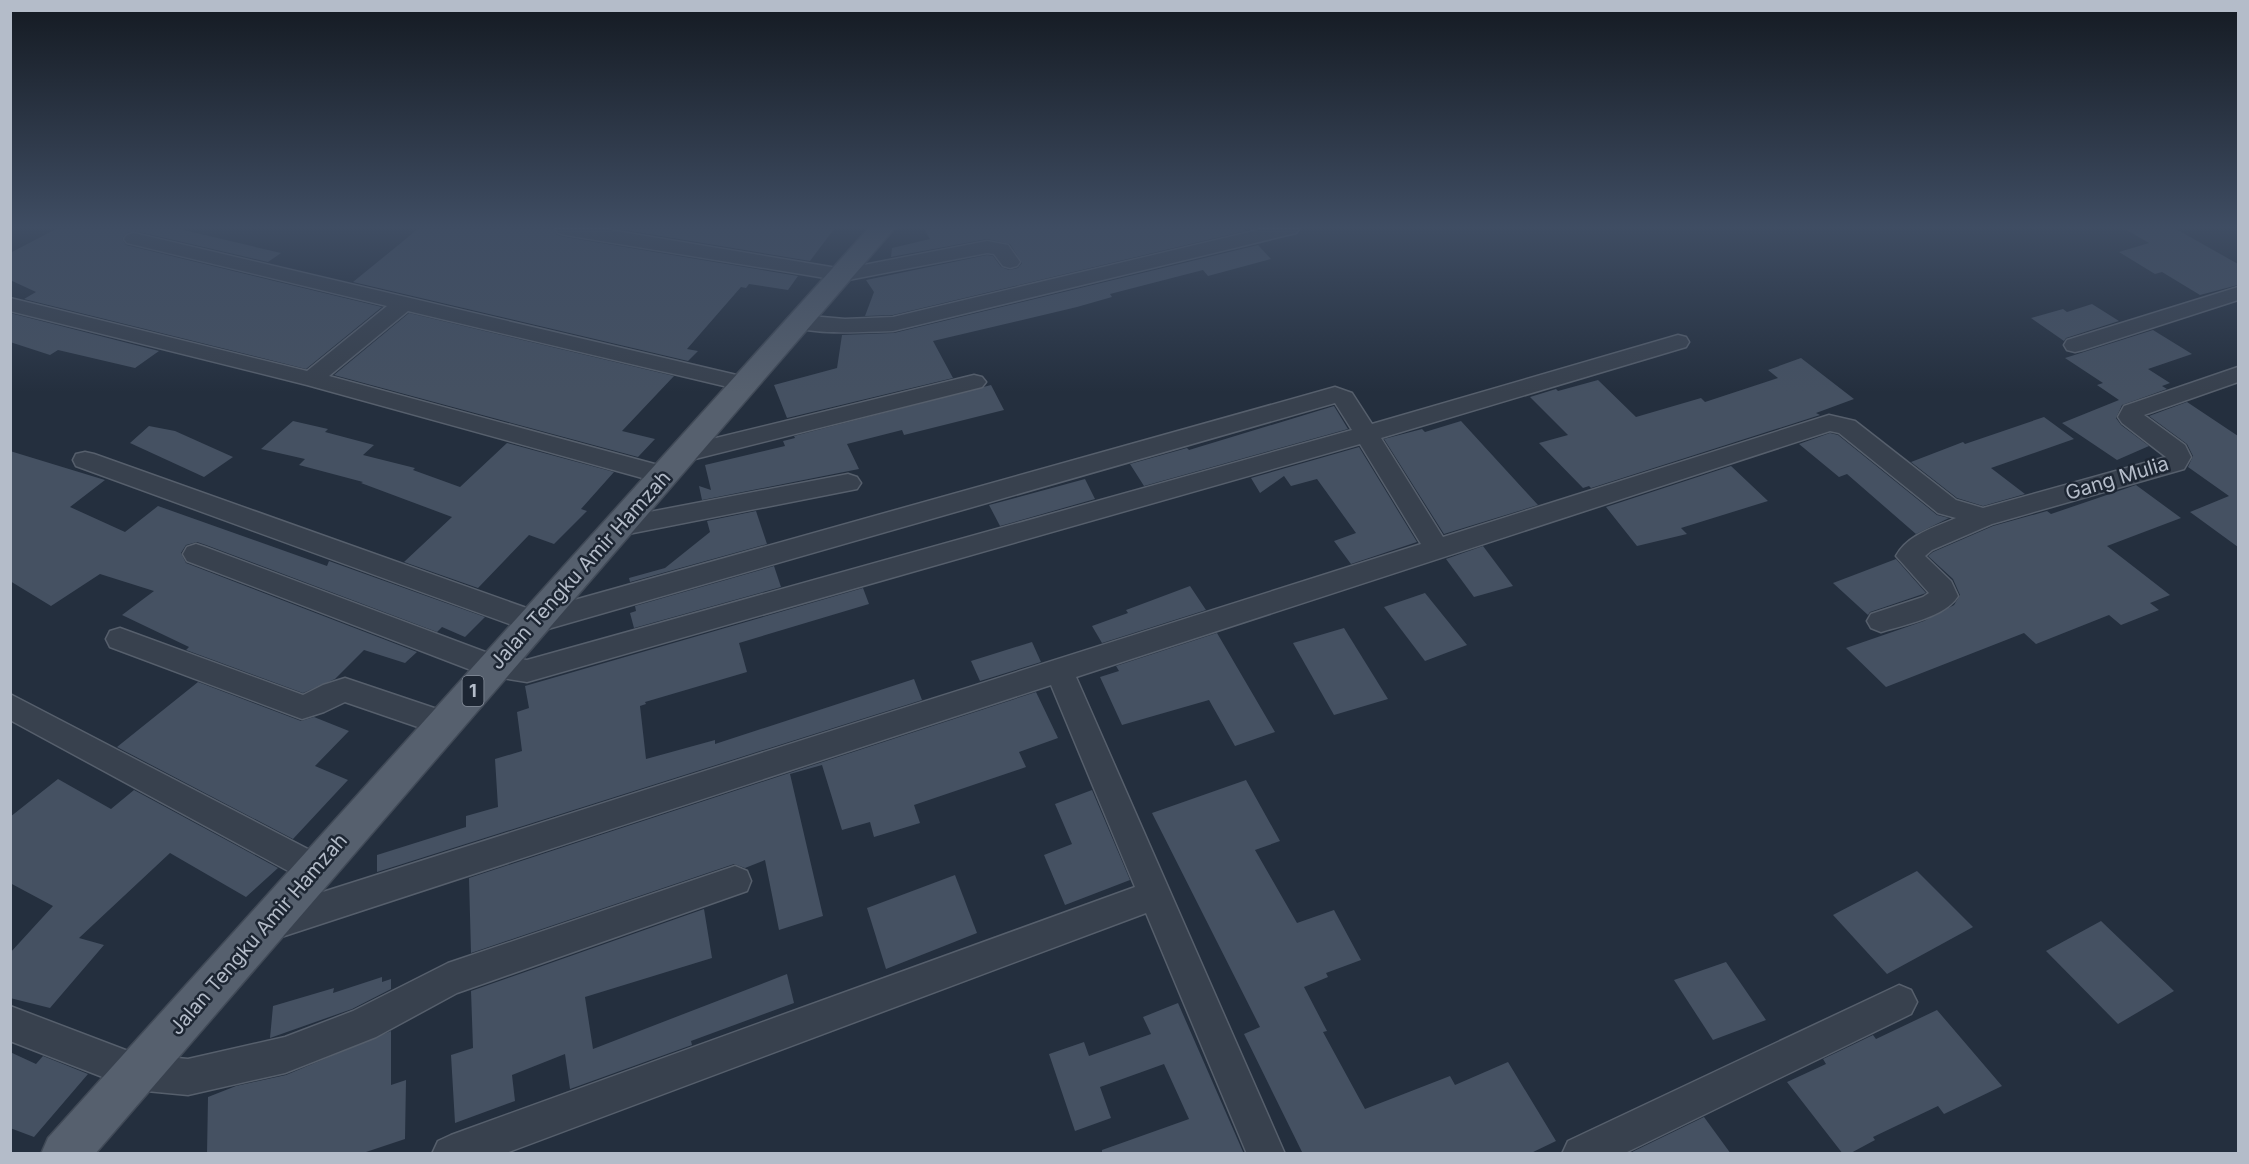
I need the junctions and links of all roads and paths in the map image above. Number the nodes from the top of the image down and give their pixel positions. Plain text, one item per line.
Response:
1 (324, 283) edge
2 (835, 283) edge
3 (1063, 283) edge
4 (2238, 293) edge
5 (404, 303) junction
6 (10, 304) edge
7 (800, 322) junction
8 (1678, 342) dead end
9 (2075, 345) dead end
10 (2238, 374) edge
11 (311, 379) junction
12 (974, 382) dead end
13 (745, 384) junction
14 (1366, 434) junction
15 (85, 460) dead end
16 (673, 465) junction
17 (848, 483) dead end
18 (1983, 517) junction
19 (618, 527) junction
20 (1437, 549) junction
21 (196, 554) dead end
22 (1881, 621) dead end
23 (534, 622) junction
24 (120, 639) dead end
25 (494, 667) junction
26 (1059, 671) junction
27 (10, 706) edge
28 (444, 724) junction
29 (315, 869) junction
30 (735, 881) dead end
31 (1155, 895) junction
32 (264, 927) junction
33 (1899, 1002) dead end
34 (10, 1023) edge
35 (136, 1072) junction
36 (64, 1154) edge
37 (450, 1154) edge
38 (1266, 1154) edge
39 (1581, 1154) edge

1 - 5 street
2 - 7 main road, Jalan Tengku Amir Hamzah / 1
3 - 7 street
4 - 9 street
5 - 11 street
5 - 13 street
6 - 11 street
7 - 13 main road, Jalan Tengku Amir Hamzah / 1
8 - 14 street
10 - 18 street, Gang Mulia
11 - 16 street
12 - 16 street
13 - 16 main road, Jalan Tengku Amir Hamzah / 1
14 - 20 street
14 - 23 street
14 - 25 street
15 - 23 street
16 - 19 main road, Jalan Tengku Amir Hamzah / 1
17 - 19 street
18 - 20 street
18 - 22 street
19 - 23 main road, Jalan Tengku Amir Hamzah / 1
20 - 26 street
21 - 25 street
23 - 25 main road, Jalan Tengku Amir Hamzah / 1
24 - 28 street
25 - 28 main road, Jalan Tengku Amir Hamzah / 1
26 - 31 street
26 - 32 street
27 - 29 street
28 - 29 main road, Jalan Tengku Amir Hamzah / 1
29 - 32 main road, Jalan Tengku Amir Hamzah / 1
30 - 35 street
31 - 37 street
31 - 38 street
32 - 35 main road, Jalan Tengku Amir Hamzah / 1
33 - 39 street
34 - 35 street
35 - 36 main road, Jalan Tengku Amir Hamzah / 1

